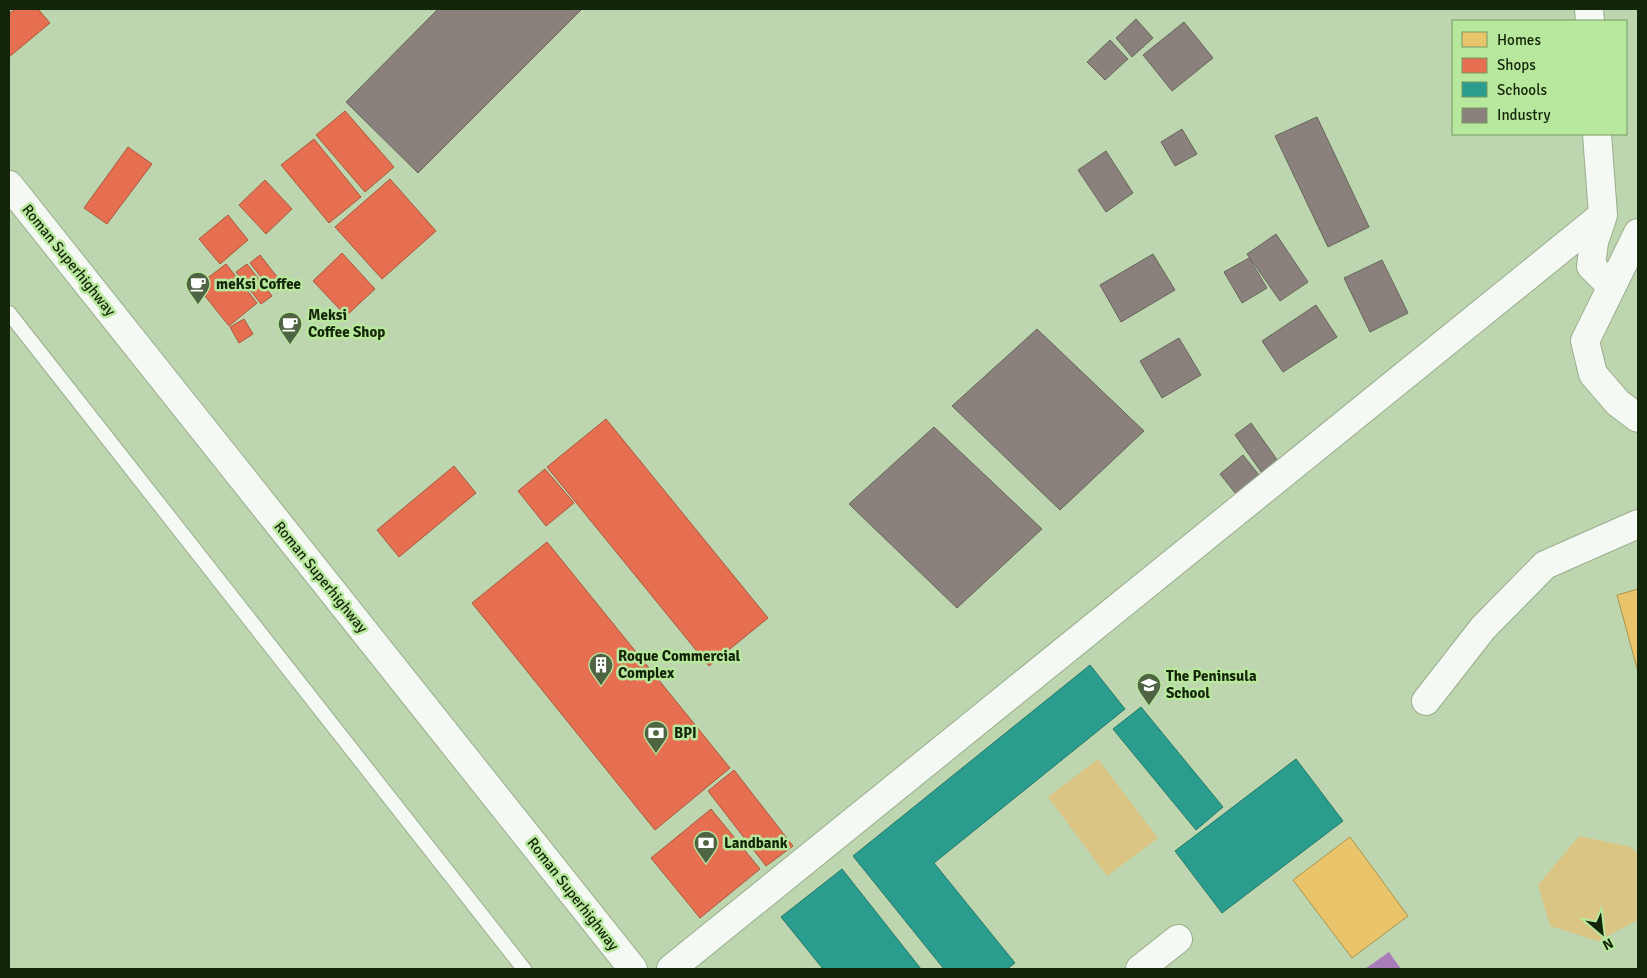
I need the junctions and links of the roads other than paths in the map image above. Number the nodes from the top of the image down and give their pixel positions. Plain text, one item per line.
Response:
1 (1598, 135) edge
2 (9, 186) edge
3 (1603, 215) junction
4 (1638, 233) edge
5 (1611, 286) junction
6 (9, 313) edge
7 (1638, 418) edge
8 (1638, 524) edge
9 (1426, 701) dead end
10 (1178, 939) dead end
11 (524, 969) edge
12 (633, 969) edge
13 (671, 969) edge
14 (1140, 969) edge

1 - 3 street
2 - 12 street, Roman Superhighway
3 - 5 street
3 - 13 street
4 - 5 street
5 - 7 street
6 - 11 lane
8 - 9 street
10 - 14 street

